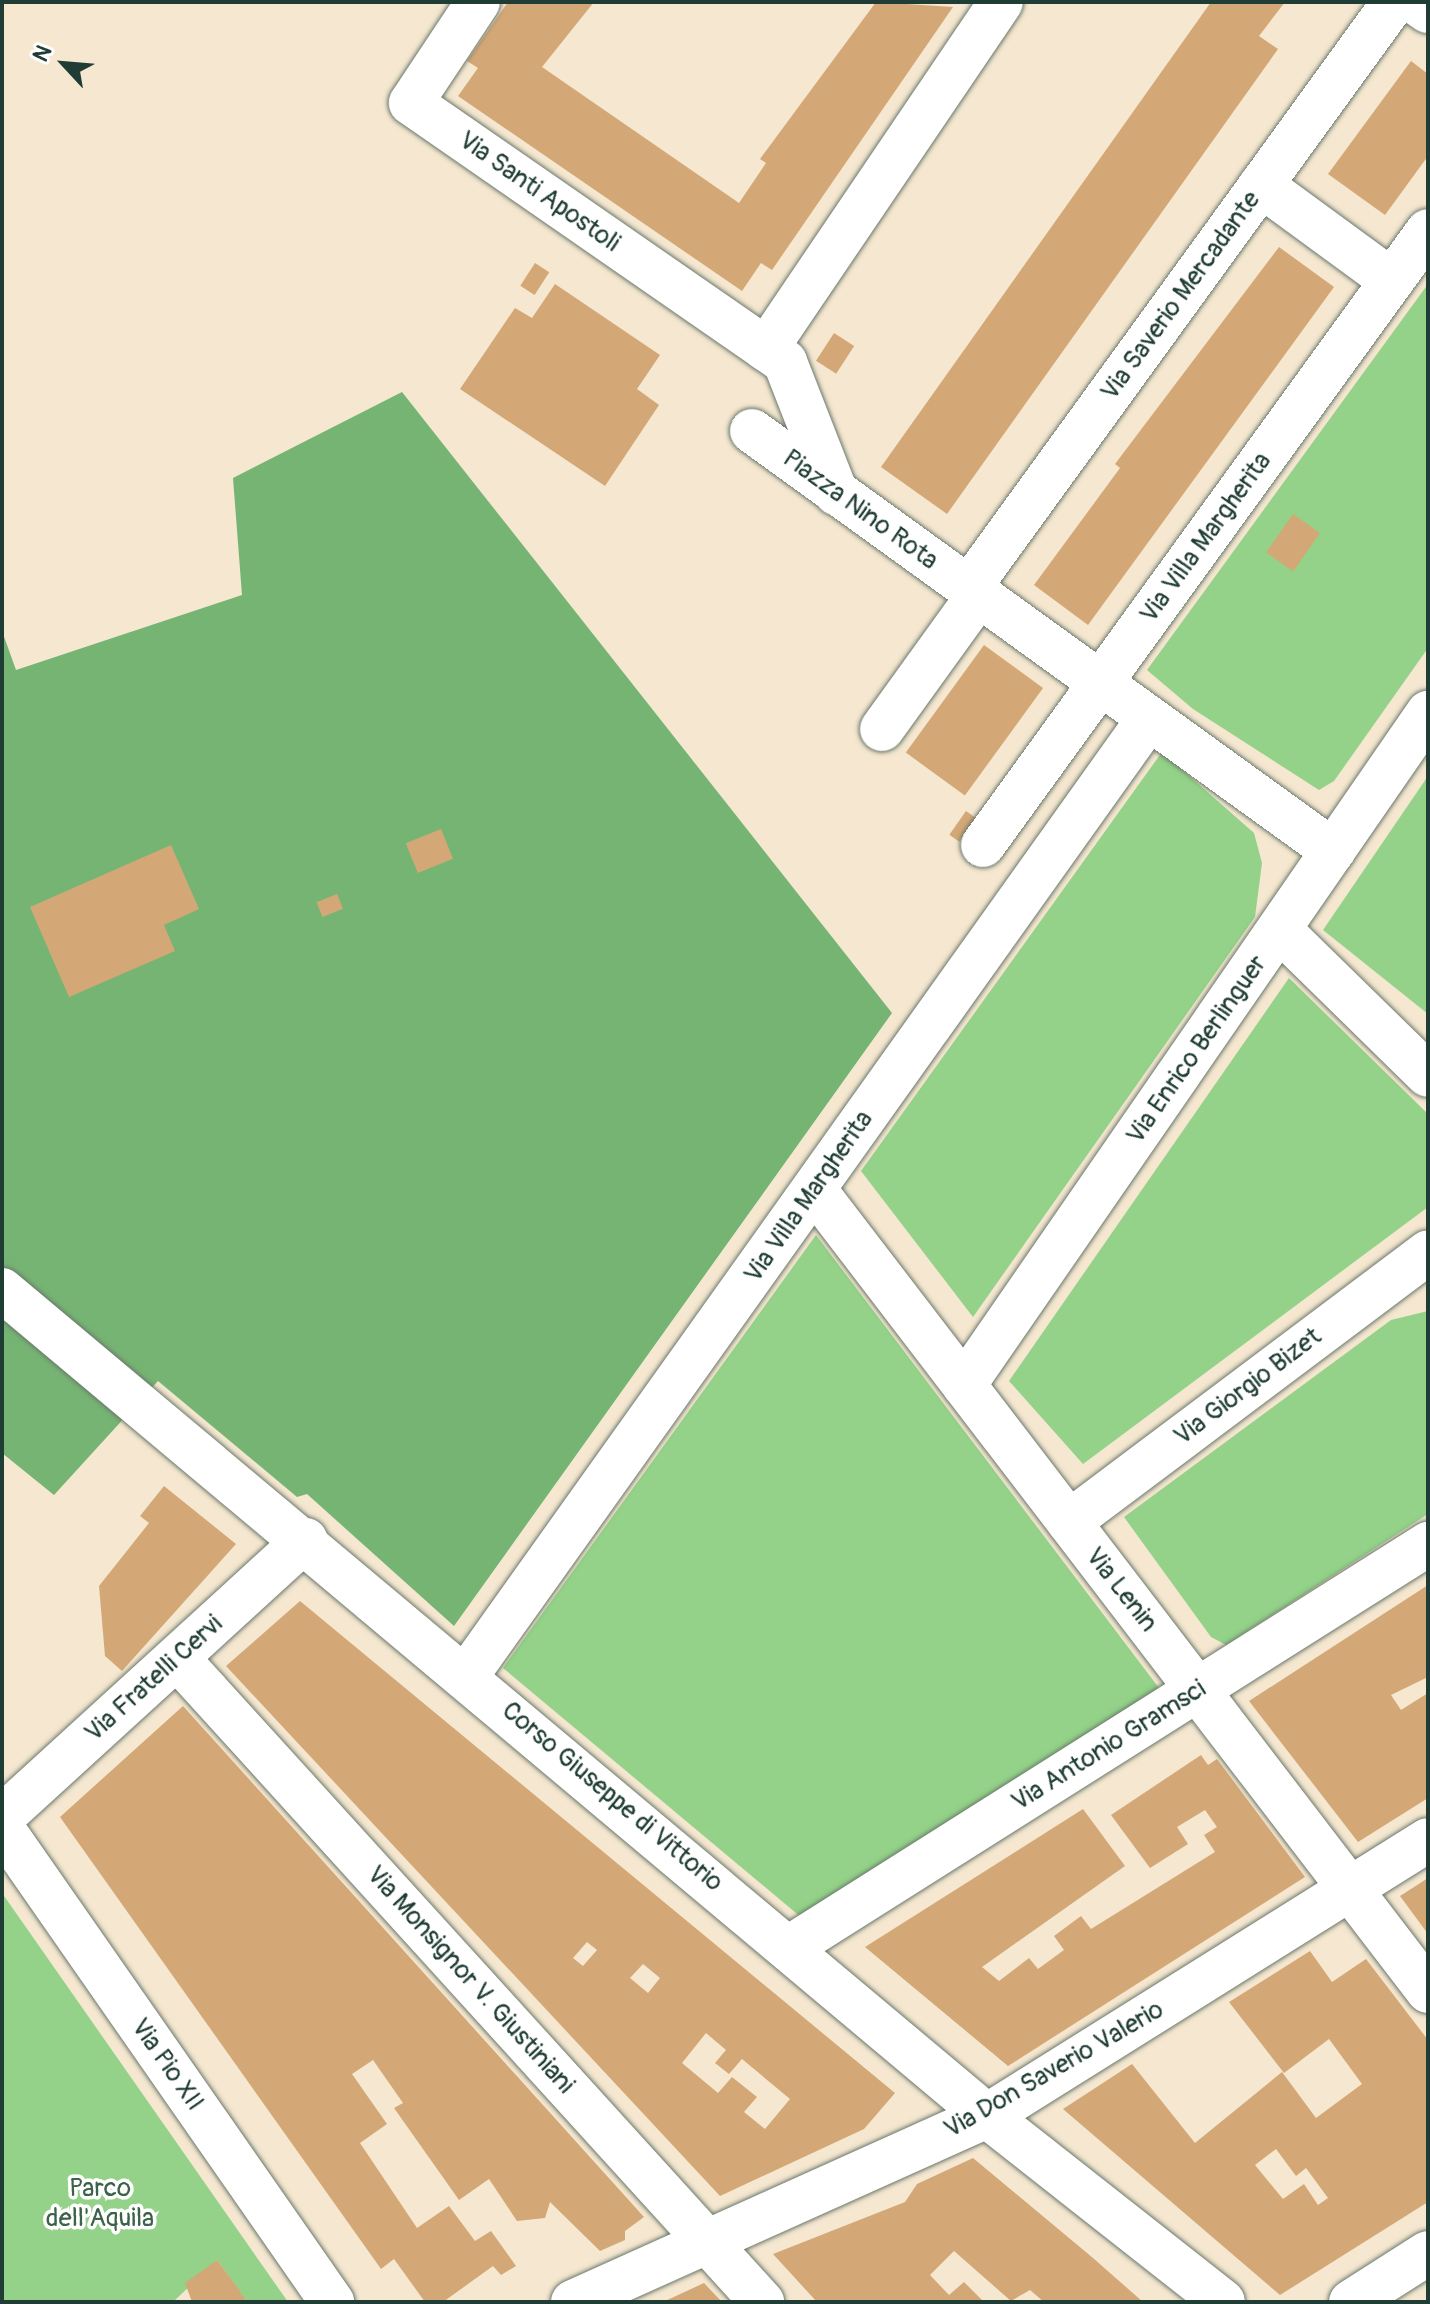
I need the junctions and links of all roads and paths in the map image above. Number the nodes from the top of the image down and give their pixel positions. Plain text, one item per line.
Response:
1 (478, 2) edge
2 (1001, 2) edge
3 (1394, 2) edge
4 (1415, 2) edge
5 (1428, 11) edge
6 (1261, 185) junction
7 (1428, 231) edge
8 (1392, 281) junction
9 (766, 349) junction
10 (752, 431) dead end
11 (836, 493) junction
12 (973, 593) junction
13 (1101, 684) junction
14 (1428, 713) edge
15 (1149, 718) junction
16 (882, 729) dead end
17 (983, 845) dead end
18 (1333, 851) junction
19 (1280, 930) junction
20 (1428, 1075) edge
21 (814, 1189) junction
22 (1428, 1252) edge
23 (2, 1255) edge
24 (17, 1302) edge
25 (964, 1385) junction
26 (1069, 1522) junction
27 (305, 1540) junction
28 (1428, 1544) edge
29 (178, 1659) junction
30 (467, 1675) junction
31 (1197, 1690) junction
32 (2, 1817) edge
33 (2, 1828) edge
34 (1428, 1840) edge
35 (1351, 1890) junction
36 (790, 1947) junction
37 (1428, 1991) edge
38 (987, 2116) junction
39 (710, 2245) junction
40 (1428, 2253) edge
41 (332, 2302) edge
42 (573, 2302) edge
43 (762, 2302) edge
44 (1223, 2302) edge
45 (1351, 2302) edge

1 - 9 street, Via Santi Apostoli
2 - 9 street
3 - 6 street, Via Saverio Mercadante
4 - 5 street
6 - 8 street
6 - 12 street, Via Saverio Mercadante
7 - 8 street, Via Villa Margherita
8 - 13 street, Via Villa Margherita
9 - 11 street, Via Santi Apostoli
10 - 11 street, Piazza Nino Rota
11 - 12 street, Piazza Nino Rota
12 - 13 street, Piazza Nino Rota
12 - 16 street
13 - 15 street, Piazza Nino Rota
13 - 17 street, Via Villa Margherita
14 - 18 street, Via Enrico Berlinguer
15 - 18 street, Piazza Nino Rota
15 - 21 street, Via Villa Margherita
18 - 19 street, Via Enrico Berlinguer
19 - 20 street
19 - 25 street, Via Enrico Berlinguer
21 - 25 street, Via Lenin
21 - 30 street, Via Villa Margherita
22 - 26 street, Via Giorgio Bizet
23 - 24 street
24 - 27 street, Corso Giuseppe di Vittorio
25 - 26 street, Via Lenin
26 - 31 street, Via Lenin
27 - 29 street, Via Fratelli Cervi
27 - 30 street, Corso Giuseppe di Vittorio
28 - 31 street, Via Antonio Gramsci
29 - 32 street, Via Fratelli Cervi
29 - 39 street, Via Monsignor V. Giustiniani
30 - 36 street, Corso Giuseppe di Vittorio
31 - 35 street, Via Lenin
31 - 36 street, Via Antonio Gramsci
33 - 41 street, Via Pio XII
34 - 35 street, Via Don Saverio Valerio
35 - 37 street, Via Lenin
35 - 38 street, Via Don Saverio Valerio
36 - 38 street, Corso Giuseppe di Vittorio
38 - 39 street, Via Don Saverio Valerio
38 - 44 street, Corso Giuseppe di Vittorio
39 - 42 street, Via Don Saverio Valerio
39 - 43 street, Via Monsignor V. Giustiniani
40 - 45 street

